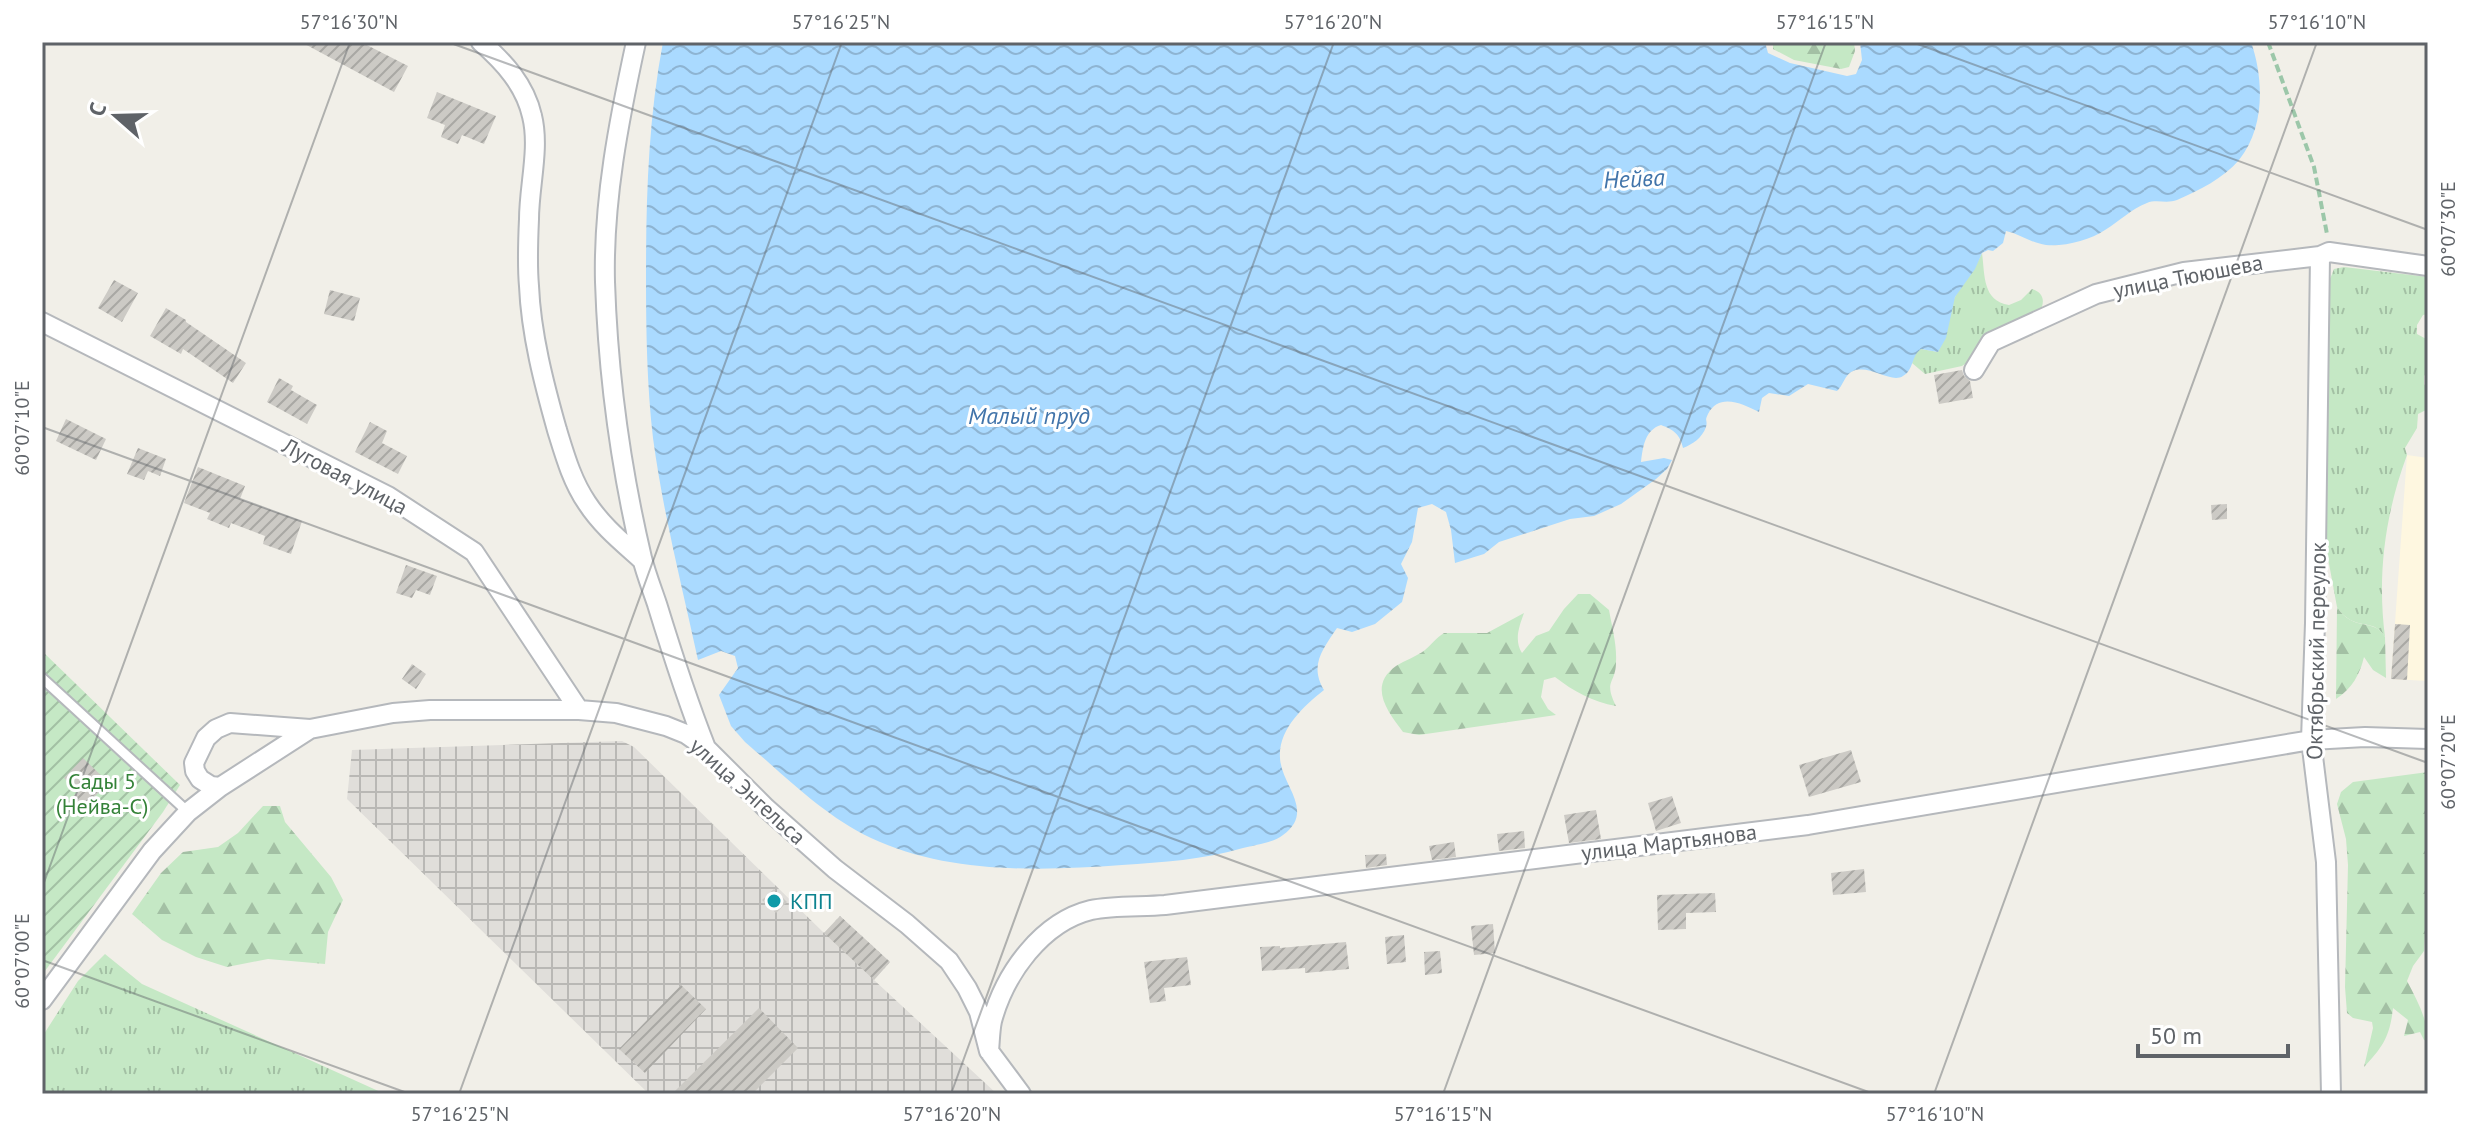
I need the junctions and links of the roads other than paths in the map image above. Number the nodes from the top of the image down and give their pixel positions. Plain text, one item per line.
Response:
1 (481, 42) edge
2 (636, 42) edge
3 (2324, 254) junction
4 (2428, 266) edge
5 (42, 322) edge
6 (1974, 370) dead end
7 (642, 560) junction
8 (42, 678) edge
9 (579, 710) junction
10 (310, 729) junction
11 (2428, 739) edge
12 (2311, 740) junction
13 (706, 748) junction
14 (220, 787) junction
15 (188, 812) junction
16 (42, 1000) edge
17 (989, 1051) junction
18 (1021, 1094) edge
19 (2331, 1094) edge

1 - 7 street
2 - 7 street
3 - 4 street, улица Тююшева
3 - 6 street, улица Тююшева
3 - 12 street, Октябрьский переулок
5 - 9 street, Луговая улица
7 - 13 street
8 - 15 lane
9 - 10 street, улица Энгельса
9 - 13 street, улица Энгельса
10 - 14 street, улица Энгельса
10 - 14 street, улица Энгельса
11 - 12 street, улица Мартьянова
12 - 17 street, улица Мартьянова
12 - 19 street, Октябрьский переулок
13 - 17 street, улица Энгельса
14 - 15 street
15 - 16 street
17 - 18 street, улица Энгельса

